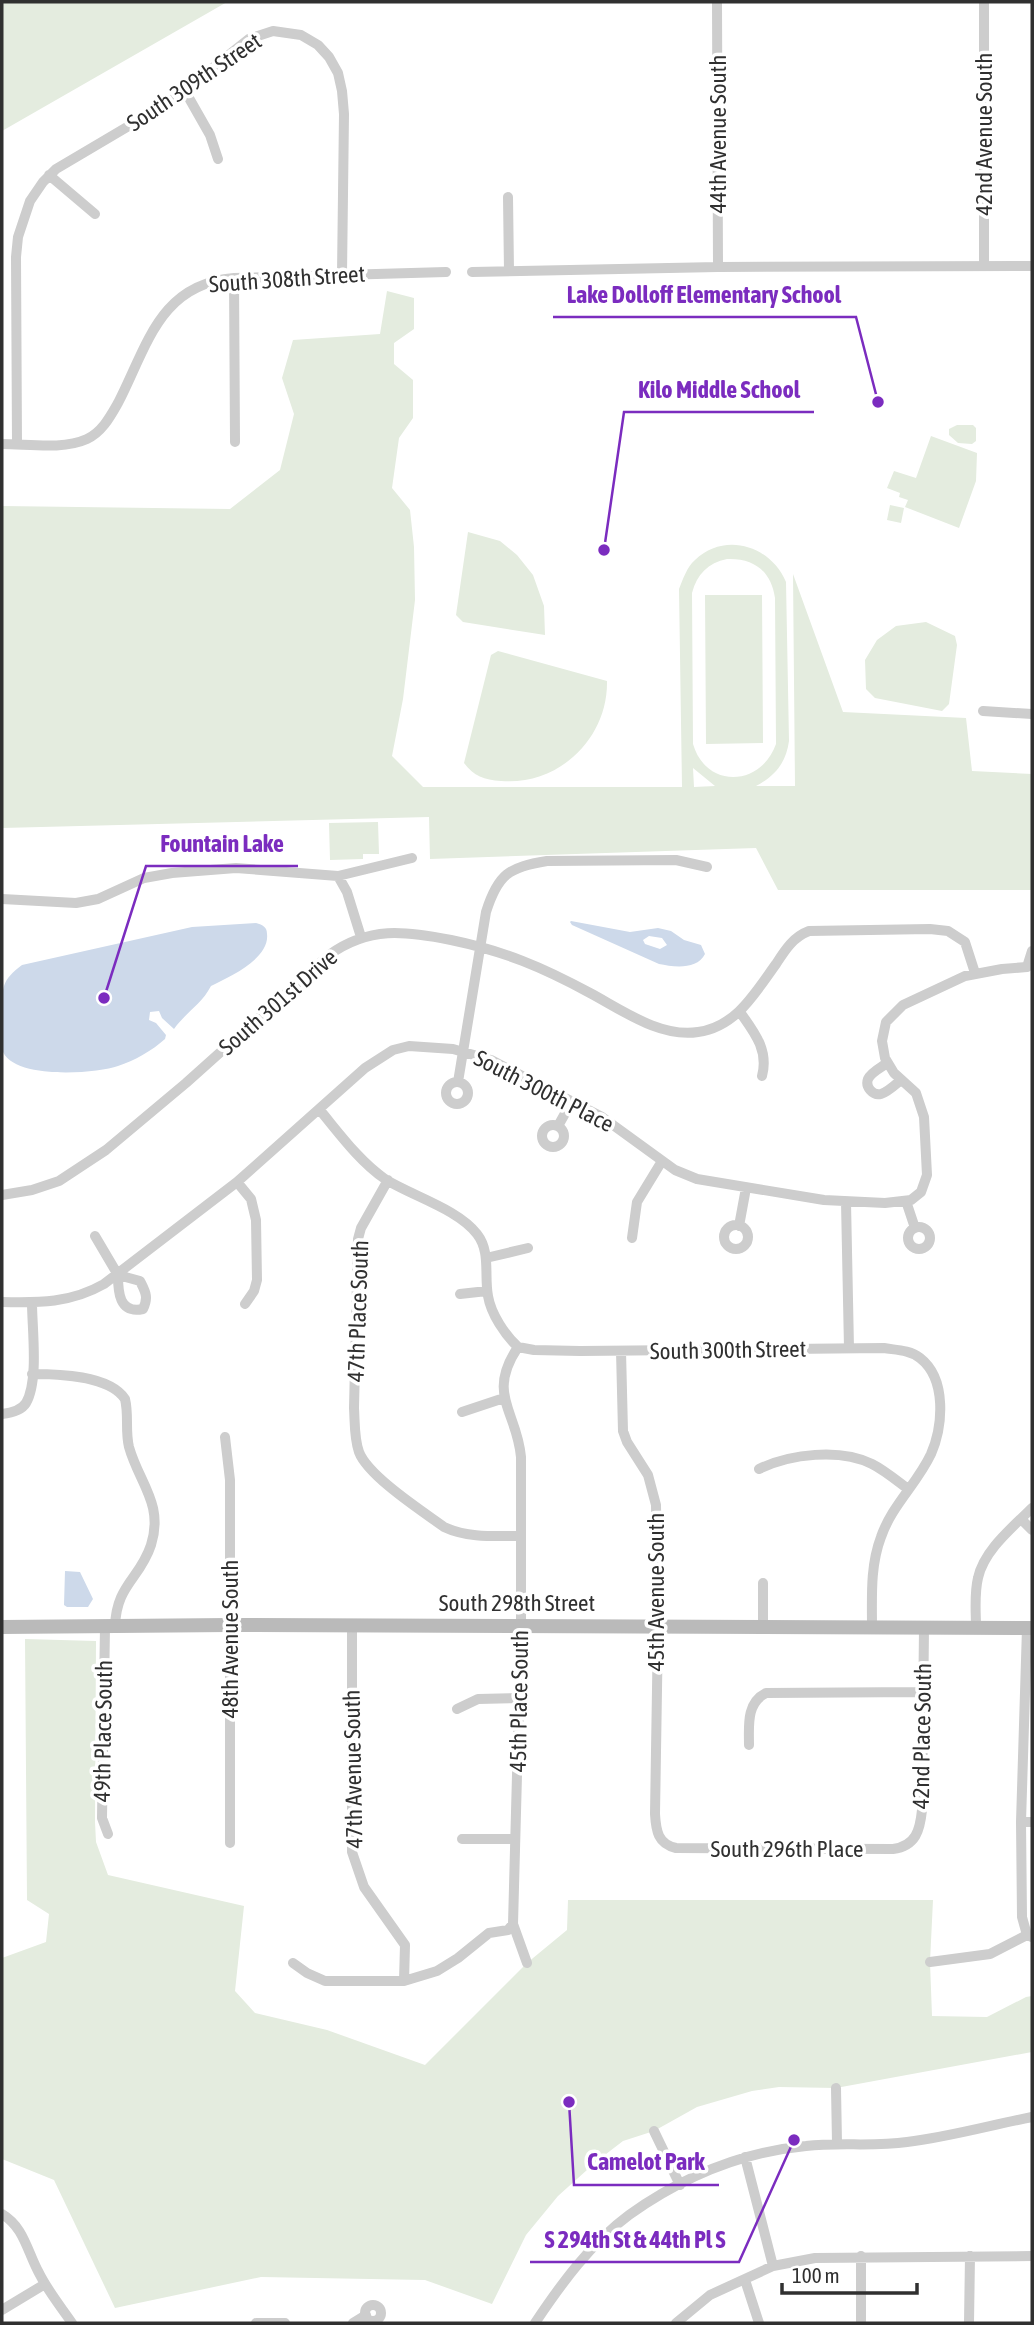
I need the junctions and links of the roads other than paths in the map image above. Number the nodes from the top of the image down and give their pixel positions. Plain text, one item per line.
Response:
1 (718, 2) edge
2 (984, 2) edge
3 (184, 91) junction
4 (218, 159) dead end
5 (49, 175) junction
6 (508, 197) dead end
7 (94, 214) dead end
8 (985, 266) junction
9 (1032, 266) edge
10 (718, 267) junction
11 (509, 271) junction
12 (446, 272) dead end
13 (472, 272) dead end
14 (342, 274) junction
15 (234, 278) junction
16 (234, 442) dead end
17 (2, 444) edge
18 (17, 444) junction
19 (983, 711) dead end
20 (1032, 715) edge
21 (412, 858) dead end
22 (707, 867) dead end
23 (338, 876) junction
24 (2, 899) edge
25 (361, 937) junction
26 (480, 946) junction
27 (1032, 951) edge
28 (1030, 968) edge
29 (975, 973) junction
30 (740, 1012) junction
31 (463, 1051) junction
32 (887, 1063) junction
33 (762, 1076) dead end
34 (901, 1080) junction
35 (458, 1082) dead end
36 (572, 1101) junction
37 (319, 1109) junction
38 (558, 1126) dead end
39 (662, 1161) junction
40 (388, 1181) junction
41 (237, 1182) junction
42 (746, 1188) junction
43 (2, 1195) edge
44 (906, 1201) junction
45 (846, 1202) junction
46 (739, 1226) dead end
47 (915, 1228) dead end
48 (95, 1236) dead end
49 (632, 1238) dead end
50 (528, 1248) dead end
51 (486, 1258) junction
52 (118, 1275) junction
53 (487, 1291) junction
54 (460, 1294) dead end
55 (2, 1303) edge
56 (32, 1303) junction
57 (245, 1304) dead end
58 (518, 1347) junction
59 (849, 1348) junction
60 (621, 1351) junction
61 (32, 1374) junction
62 (504, 1398) junction
63 (462, 1412) dead end
64 (2, 1414) edge
65 (225, 1437) dead end
66 (760, 1469) dead end
67 (908, 1489) junction
68 (1032, 1508) edge
69 (1021, 1519) junction
70 (1032, 1530) edge
71 (520, 1536) junction
72 (763, 1583) dead end
73 (230, 1625) junction
74 (352, 1625) junction
75 (520, 1626) junction
76 (2, 1627) edge
77 (110, 1627) junction
78 (658, 1627) junction
79 (763, 1627) junction
80 (872, 1628) junction
81 (924, 1628) junction
82 (976, 1628) junction
83 (1030, 1628) edge
84 (922, 1692) junction
85 (519, 1698) junction
86 (457, 1709) dead end
87 (749, 1745) dead end
88 (1021, 1822) junction
89 (1032, 1822) edge
90 (108, 1833) dead end
91 (462, 1839) dead end
92 (515, 1839) junction
93 (661, 1840) joint
94 (912, 1842) joint
95 (230, 1843) dead end
96 (513, 1924) junction
97 (1030, 1936) edge
98 (527, 1962) dead end
99 (930, 1962) dead end
100 (293, 1963) dead end
101 (404, 1981) junction
102 (836, 2088) dead end
103 (1032, 2117) edge
104 (654, 2131) dead end
105 (837, 2143) junction
106 (745, 2157) junction
107 (680, 2185) junction
108 (2, 2214) edge
109 (860, 2256) junction
110 (970, 2256) junction
111 (1032, 2256) edge
112 (773, 2266) junction
113 (745, 2280) junction
114 (45, 2284) junction
115 (2, 2310) edge
116 (366, 2315) dead end
117 (679, 2320) edge
118 (72, 2323) edge
119 (256, 2323) edge
120 (285, 2323) edge
121 (353, 2323) edge
122 (536, 2323) edge
123 (759, 2323) edge
124 (861, 2323) edge
125 (969, 2323) edge

1 - 10 street, 44th Avenue South
2 - 8 street, 42nd Avenue South
3 - 4 street
3 - 5 street, South 309th Street
3 - 14 street, South 309th Street
5 - 7 street
5 - 18 street, South 309th Street
6 - 11 street
8 - 9 street
8 - 10 street
10 - 11 street
11 - 13 street
12 - 14 street, South 308th Street
14 - 15 street, South 308th Street
15 - 16 street
15 - 18 street, South 308th Street
17 - 18 street, South 308th Street
19 - 20 street
21 - 23 street
22 - 26 street
23 - 24 street
23 - 25 street
25 - 26 street, South 301st Drive
25 - 43 street, South 301st Drive
26 - 30 street, South 301st Drive
26 - 31 street
27 - 28 street
28 - 29 street
29 - 30 street
29 - 32 street
30 - 33 street
31 - 35 street
31 - 36 street, South 300th Place
31 - 37 street, South 300th Place
32 - 34 street
32 - 34 street
34 - 44 street
36 - 38 street
36 - 39 street, South 300th Place
37 - 40 street
37 - 41 street, South 300th Place
39 - 42 street, South 300th Place
39 - 49 street
40 - 51 street
40 - 71 street, 47th Place South
41 - 52 street, South 300th Place
41 - 57 street
42 - 45 street, South 300th Place
42 - 46 street
44 - 45 street, South 300th Place
44 - 47 street
45 - 59 street
48 - 52 street
50 - 51 street
51 - 53 street
52 - 56 street, South 300th Place
53 - 54 street
53 - 58 street
55 - 56 street, South 300th Place
56 - 61 street
58 - 60 street, South 300th Street
58 - 62 street, 45th Place South
59 - 60 street, South 300th Street
59 - 67 street, South 300th Street
60 - 78 street, 45th Avenue South
61 - 64 street
61 - 77 street, 49th Place South
62 - 63 street
62 - 71 street, 45th Place South
65 - 73 street, 48th Avenue South
66 - 67 street
67 - 80 street
68 - 69 street
69 - 70 street
69 - 82 street
71 - 75 street, 45th Place South
72 - 79 street
73 - 74 street, South 298th Street
73 - 77 street, South 298th Street
73 - 95 street, 48th Avenue South
74 - 75 street, South 298th Street
74 - 101 street, 47th Avenue South
75 - 78 street, South 298th Street
75 - 85 street, 45th Place South
76 - 77 street, South 298th Street
77 - 90 street, 49th Place South
78 - 79 street, South 298th Street
78 - 93 street, 45th Avenue South
79 - 80 street, South 298th Street
80 - 81 street, South 298th Street
81 - 82 street, South 298th Street
81 - 84 street, 42nd Place South
82 - 83 street, South 298th Street
83 - 88 street
84 - 87 street
84 - 94 street, 42nd Place South
85 - 86 street
85 - 92 street, 45th Place South
88 - 89 street
88 - 97 street
91 - 92 street
92 - 96 street, 45th Place South
93 - 94 street, South 296th Place
96 - 98 street, 45th Place South
96 - 101 street
97 - 99 street
100 - 101 street
102 - 105 street
103 - 105 street
104 - 107 street
105 - 106 street
106 - 107 street
106 - 112 street
107 - 122 street
108 - 114 street
109 - 110 street
109 - 112 street
109 - 124 street
110 - 111 street
110 - 125 street
112 - 113 street
113 - 117 street
113 - 123 street
114 - 115 street
114 - 118 street
116 - 121 street
119 - 120 street

